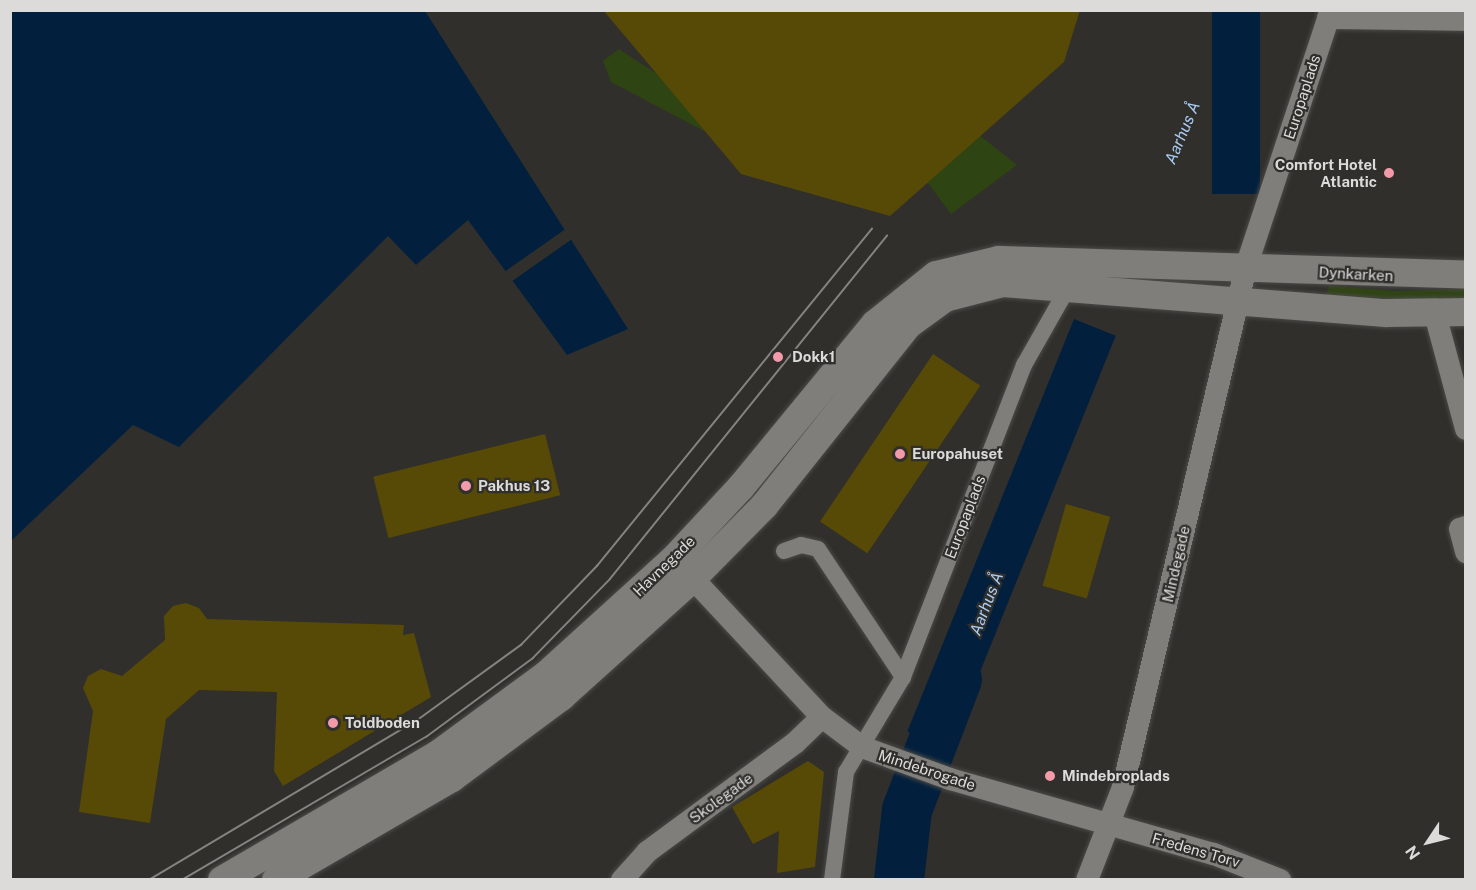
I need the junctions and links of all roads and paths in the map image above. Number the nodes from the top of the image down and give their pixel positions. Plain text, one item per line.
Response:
1 (1329, 13) edge
2 (1466, 20) edge
3 (1078, 266) junction
4 (1246, 267) junction
5 (1466, 275) edge
6 (1240, 302) junction
7 (1466, 312) edge
8 (1435, 314) junction
9 (1466, 429) edge
10 (1466, 528) edge
11 (784, 551) dead end
12 (1466, 552) edge
13 (683, 569) junction
14 (903, 677) junction
15 (822, 717) junction
16 (862, 747) junction
17 (1110, 825) junction
18 (222, 879) edge
19 (276, 879) edge
20 (622, 879) edge
21 (832, 879) edge
22 (1087, 879) edge
23 (1280, 879) edge

1 - 2 street
1 - 4 street, Europaplads
3 - 4 street
3 - 6 street
3 - 13 street, Havnegade
3 - 14 street, Europaplads
4 - 5 street, Dynkarken
4 - 6 street, Europaplads
6 - 8 street
6 - 17 street, Mindegade
7 - 8 street
8 - 9 street
10 - 12 street
11 - 14 street
13 - 15 street, Mindebrogade
13 - 18 street, Havnegade
13 - 19 street, Havnegade
14 - 16 street, Europaplads
15 - 16 street, Mindebrogade
15 - 20 street, Skolegade
16 - 17 street, Mindebrogade
16 - 21 street, Europaplads
17 - 22 street, Mindegade
17 - 23 street, Fredens Torv

